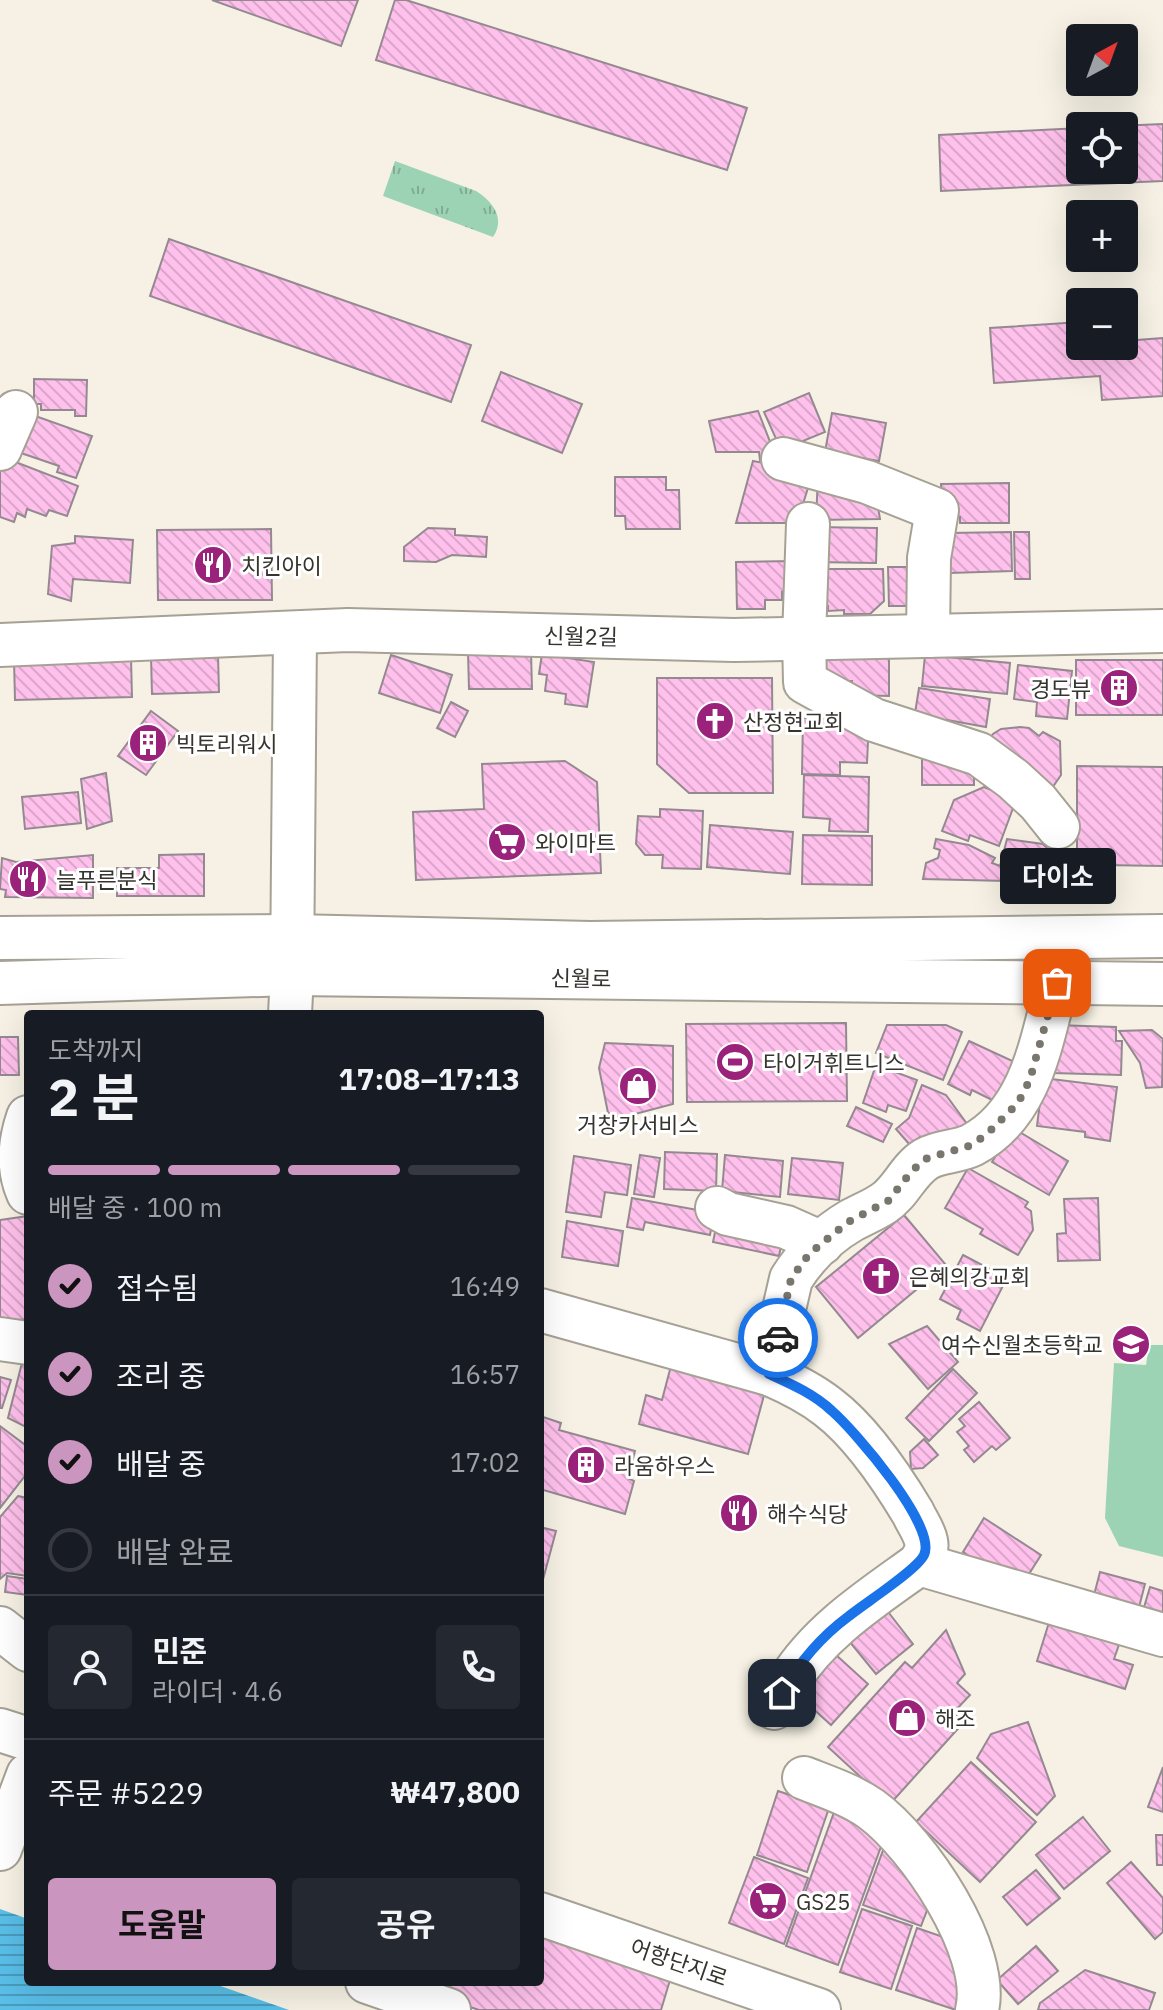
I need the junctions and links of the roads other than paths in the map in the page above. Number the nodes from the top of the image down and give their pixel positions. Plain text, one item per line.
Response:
1 (783, 459) dead end
2 (808, 524) dead end
3 (1163, 631) edge
4 (295, 634) junction
5 (928, 636) junction
6 (804, 638) junction
7 (0, 645) edge
8 (1058, 827) dead end
9 (1163, 936) edge
10 (0, 938) edge
11 (292, 975) edge
12 (0, 983) edge
13 (1057, 983) junction
14 (1163, 984) edge
15 (41, 998) edge
16 (24, 1130) edge
17 (24, 1184) edge
18 (717, 1208) dead end
19 (822, 1243) junction
20 (544, 1311) edge
21 (0, 1339) edge
22 (24, 1342) edge
23 (769, 1374) junction
24 (919, 1564) junction
25 (0, 1628) edge
26 (1163, 1635) edge
27 (24, 1647) edge
28 (774, 1708) dead end
29 (0, 1730) edge
30 (24, 1738) edge
31 (804, 1778) dead end
32 (24, 1786) edge
33 (0, 1849) edge
34 (0, 1856) edge
35 (24, 1865) edge
36 (544, 1915) edge
37 (379, 1986) edge
38 (449, 2010) edge
39 (819, 2010) edge
40 (977, 2010) edge

1 - 5 street
2 - 6 street
3 - 5 street, 신월2길
4 - 6 street, 신월2길
4 - 7 street, 신월2길
4 - 11 street
5 - 6 street, 신월2길
6 - 8 street
9 - 11 street, 신월로
10 - 11 street, 신월로
11 - 13 street, 신월로
11 - 15 street, 신월로
12 - 15 street, 신월로
13 - 14 street, 신월로
13 - 19 street
16 - 17 street
18 - 19 street
19 - 23 street
20 - 23 street
21 - 22 street
23 - 24 street
24 - 26 street
24 - 28 street
25 - 27 street
29 - 30 street
31 - 40 street
32 - 33 street
34 - 35 street
36 - 39 street, 어항단지로
37 - 38 street

